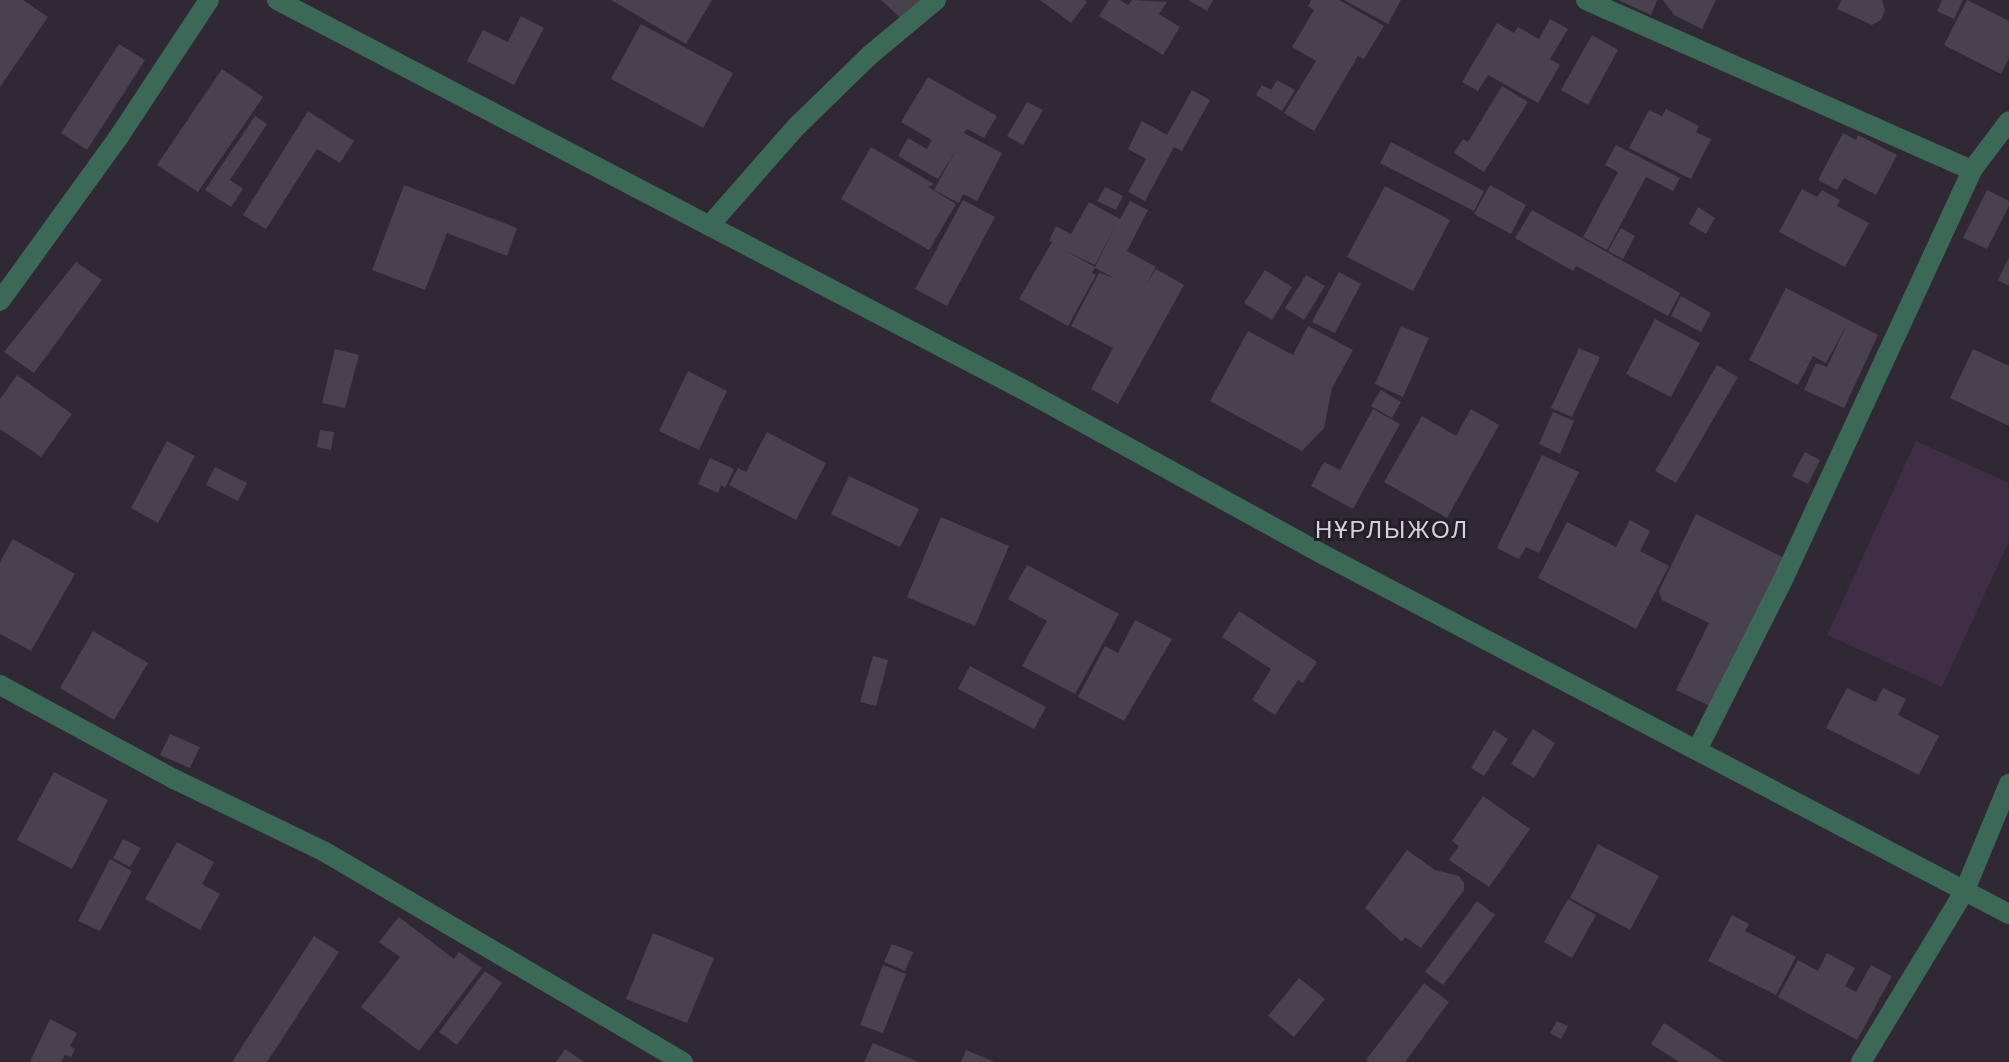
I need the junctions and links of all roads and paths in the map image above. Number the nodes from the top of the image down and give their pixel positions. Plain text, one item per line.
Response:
1 (209, 0) edge
2 (277, 0) edge
3 (936, 0) edge
4 (1586, 0) edge
5 (2009, 121) edge
6 (1972, 170) junction
7 (709, 226) junction
8 (0, 301) edge
9 (0, 685) edge
10 (1697, 750) junction
11 (2009, 784) edge
12 (1965, 890) junction
13 (2009, 914) edge
14 (683, 1062) edge
15 (1861, 1062) edge

1 - 8 street
2 - 7 street
3 - 7 street
4 - 6 street
5 - 6 street
6 - 10 street
7 - 10 street
9 - 14 street
10 - 12 street
11 - 12 street
12 - 13 street
12 - 15 street

